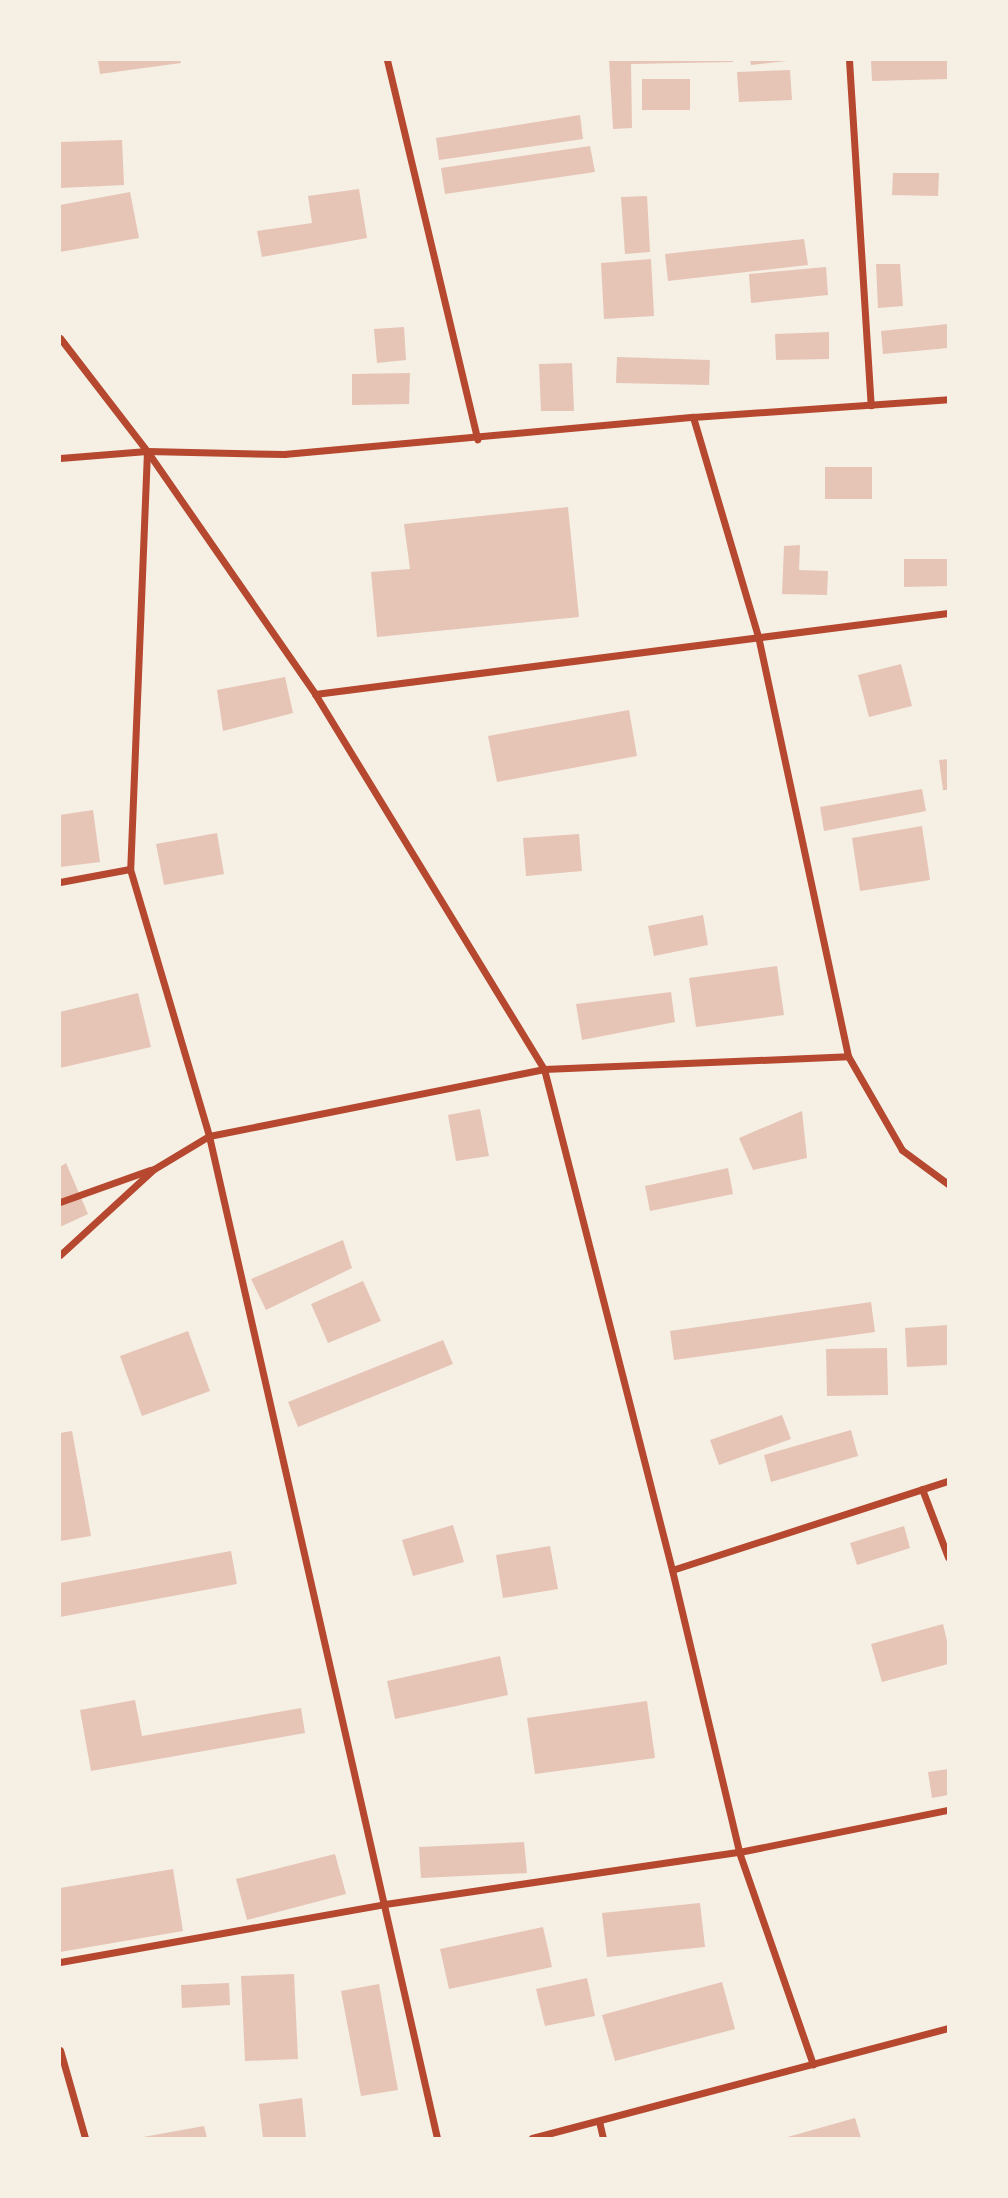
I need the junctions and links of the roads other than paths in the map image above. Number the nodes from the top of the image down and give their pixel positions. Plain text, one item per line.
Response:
1 (387, 60) edge
2 (849, 60) edge
3 (60, 338) edge
4 (948, 399) edge
5 (872, 405) junction
6 (693, 417) junction
7 (477, 439) junction
8 (147, 451) junction
9 (60, 458) edge
10 (948, 612) edge
11 (758, 636) junction
12 (316, 694) junction
13 (130, 869) junction
14 (60, 882) edge
15 (848, 1056) junction
16 (544, 1069) junction
17 (209, 1136) junction
18 (154, 1169) junction
19 (948, 1184) edge
20 (60, 1202) edge
21 (60, 1255) edge
22 (948, 1481) edge
23 (922, 1489) junction
24 (948, 1557) edge
25 (672, 1570) junction
26 (948, 1810) edge
27 (739, 1852) junction
28 (385, 1904) junction
29 (60, 1962) edge
30 (948, 2028) edge
31 (60, 2050) edge
32 (813, 2064) junction
33 (598, 2121) junction
34 (85, 2138) edge
35 (438, 2138) edge
36 (532, 2138) edge
37 (603, 2138) edge

1 - 7 street
2 - 5 street
3 - 8 street
4 - 5 street
5 - 6 street
6 - 7 street
6 - 11 street
7 - 8 street
8 - 9 street
8 - 12 street
8 - 13 street
10 - 11 street
11 - 12 street
11 - 15 street
12 - 16 street
13 - 14 street
13 - 17 street
15 - 16 street
15 - 19 street
16 - 17 street
16 - 25 street
17 - 18 street
17 - 28 street
18 - 20 street
18 - 21 street
22 - 23 street
23 - 24 street
23 - 25 street
25 - 27 street
26 - 27 street
27 - 28 street
27 - 32 street
28 - 29 street
28 - 35 street
30 - 32 street
31 - 34 street
32 - 33 street
33 - 36 street
33 - 37 street

